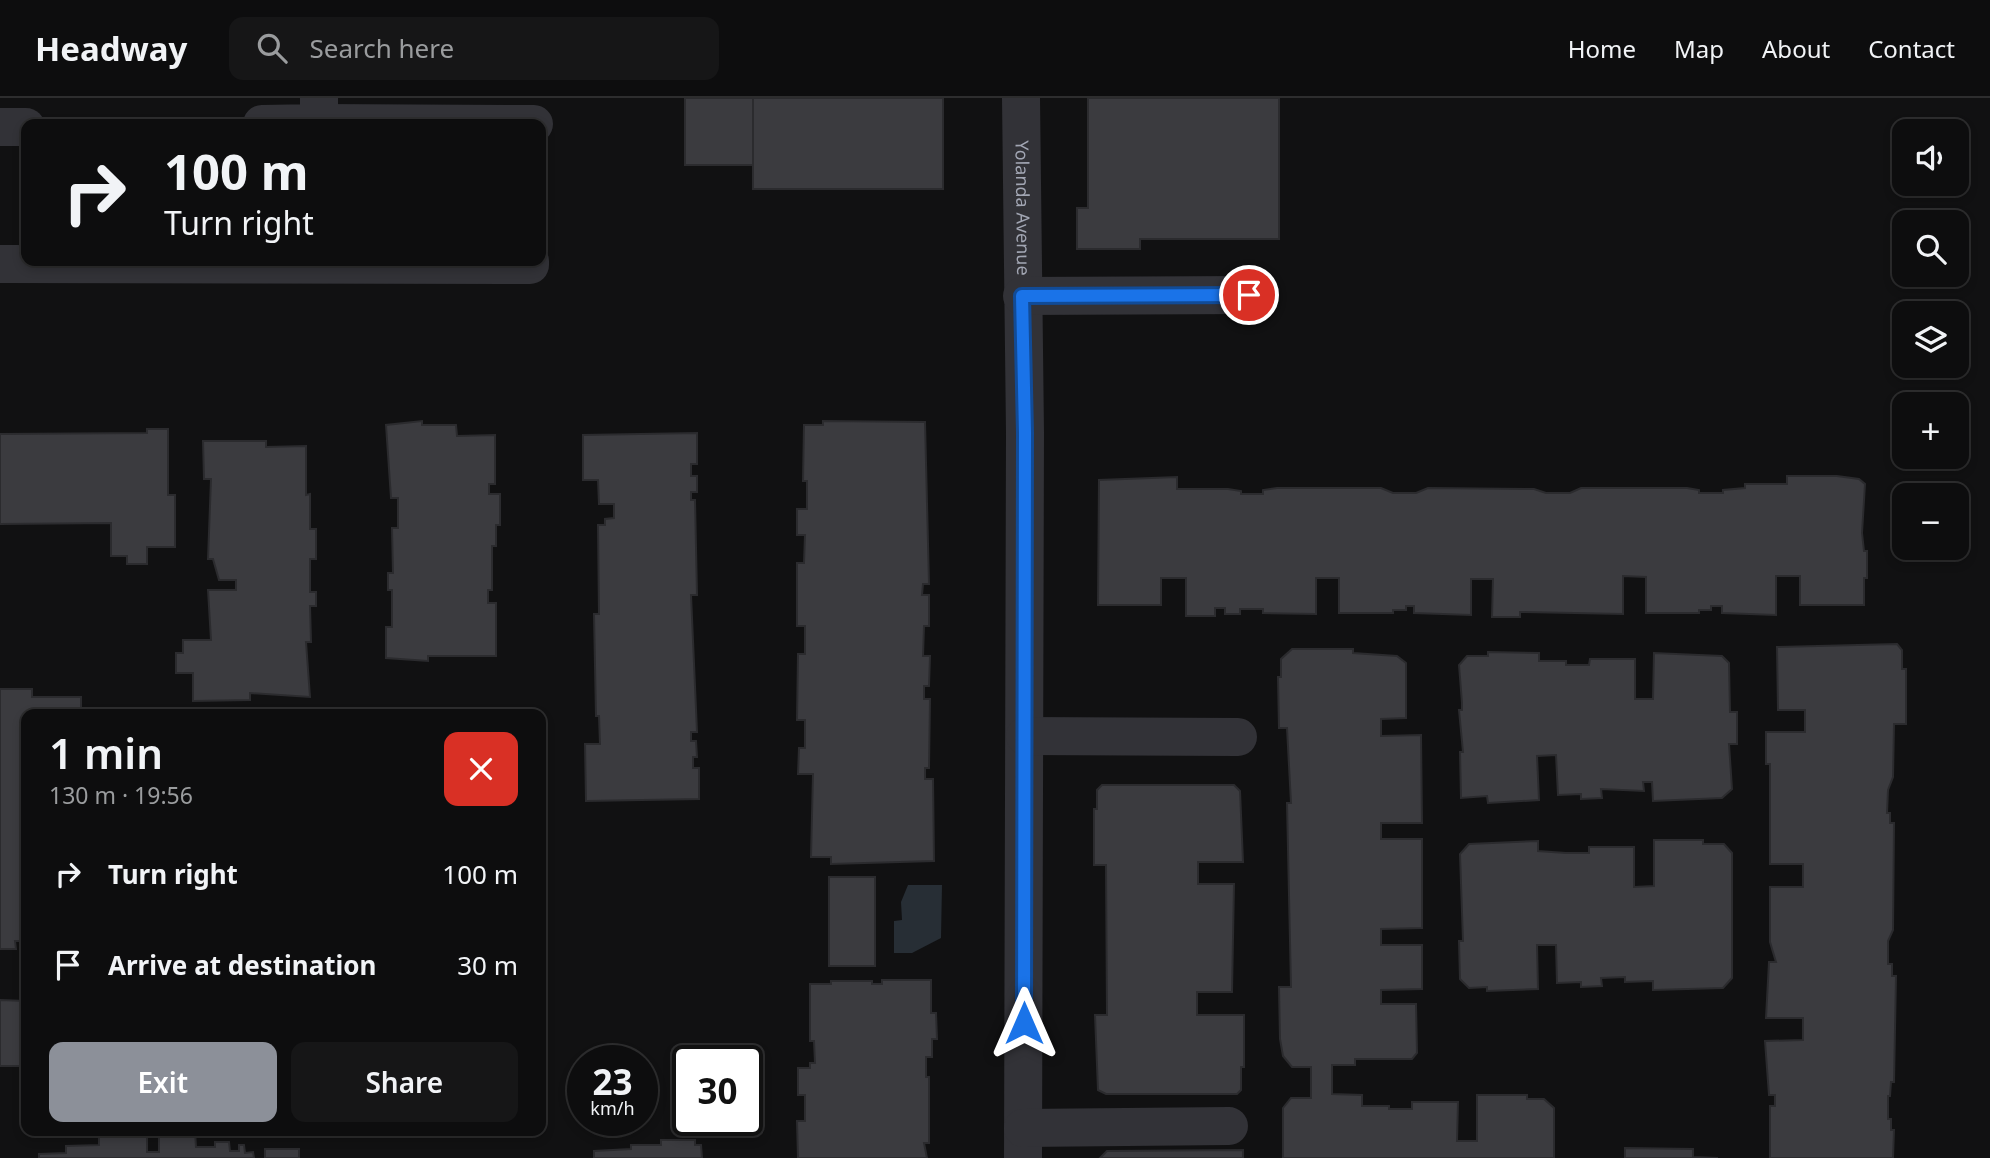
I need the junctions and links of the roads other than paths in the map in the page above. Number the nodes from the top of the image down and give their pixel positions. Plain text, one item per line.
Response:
1 (1021, 98) edge
2 (319, 111) edge
3 (284, 119) edge
4 (451, 119) edge
5 (0, 127) edge
6 (21, 127) edge
7 (0, 264) edge
8 (21, 264) edge
9 (1249, 295) dead end
10 (1022, 296) junction
11 (1025, 736) junction
12 (1238, 737) dead end
13 (1229, 1126) dead end
14 (1023, 1143) edge

1 - 10 street, Yolanda Avenue
2 - 3 street
2 - 4 street
5 - 6 street
7 - 8 street
9 - 10 street
10 - 11 street, Yolanda Avenue
11 - 12 street
11 - 14 street, Yolanda Avenue
13 - 14 street

